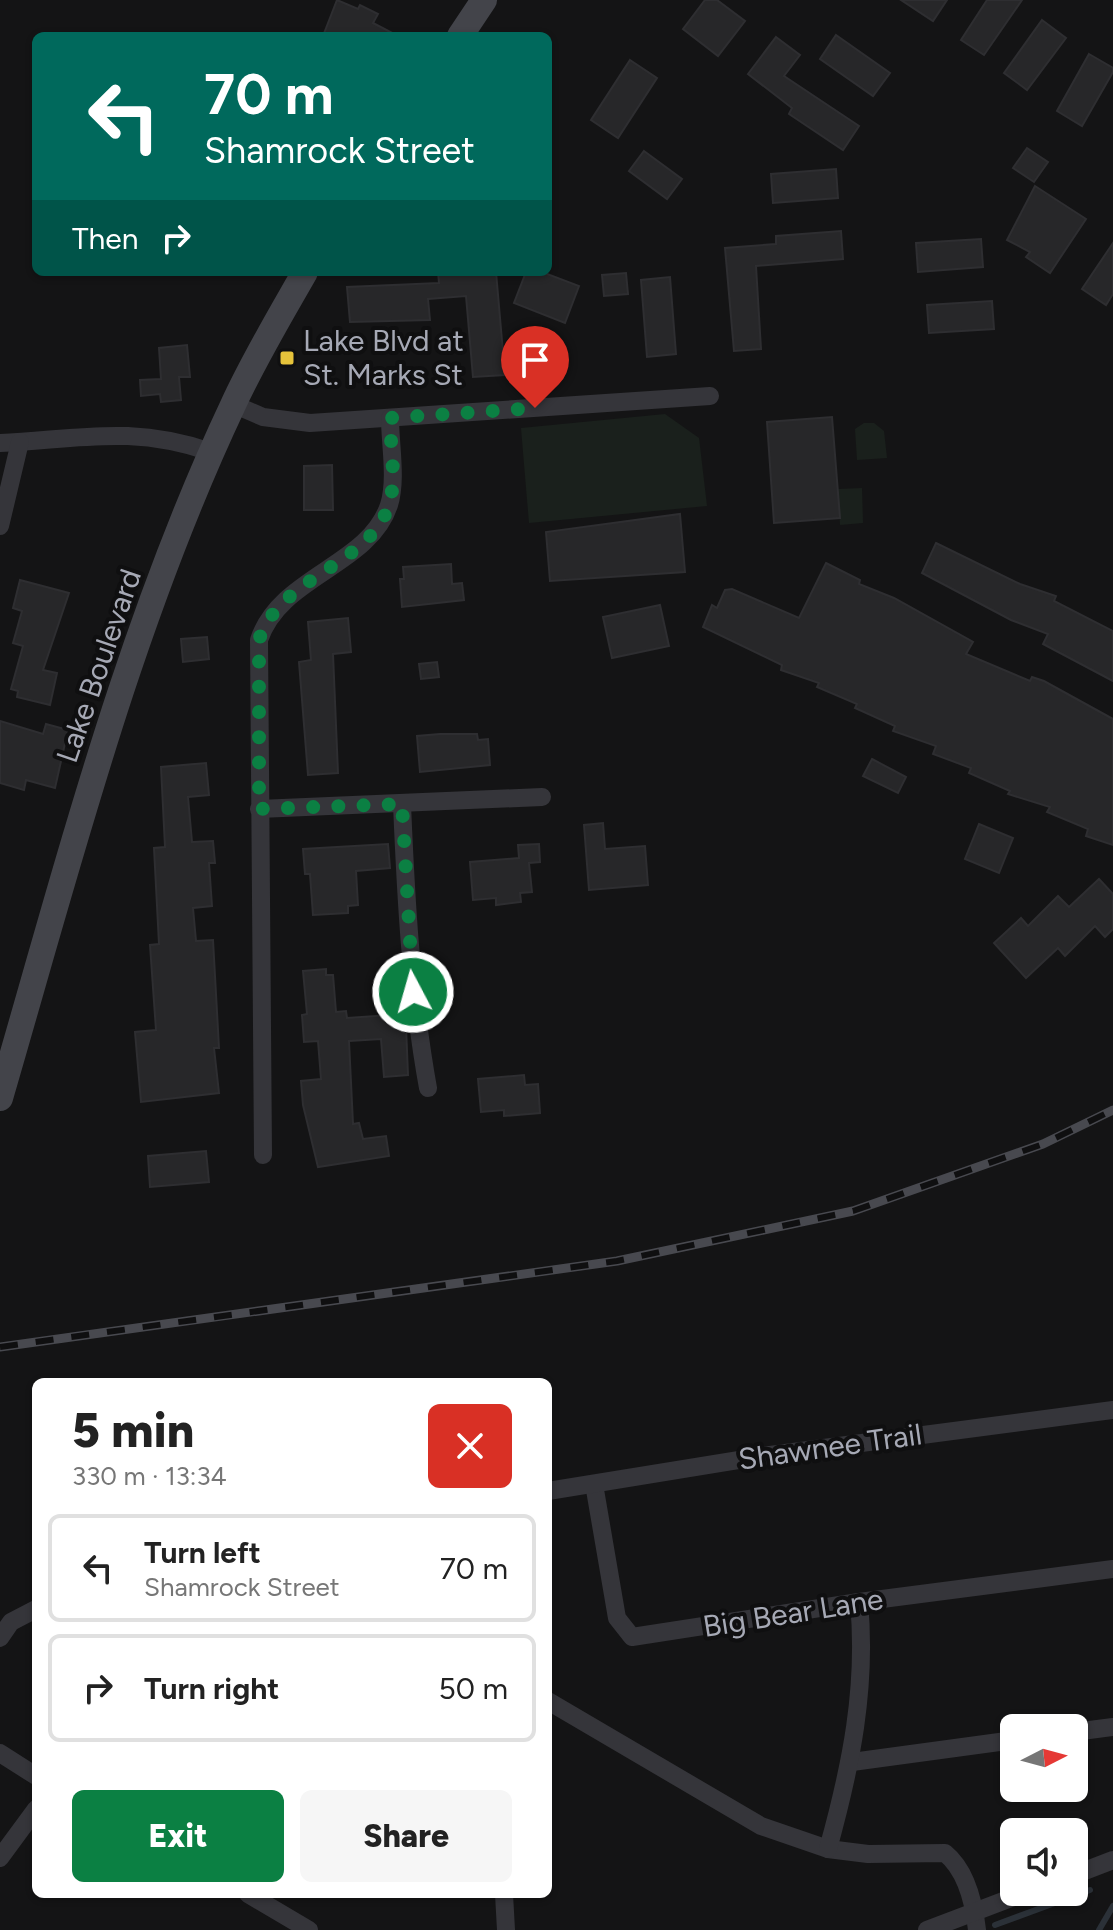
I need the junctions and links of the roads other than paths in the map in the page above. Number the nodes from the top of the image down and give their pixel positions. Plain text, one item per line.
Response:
1 (484, 0) edge
2 (463, 32) edge
3 (303, 276) edge
4 (710, 396) dead end
5 (233, 404) junction
6 (390, 418) junction
7 (20, 442) junction
8 (0, 443) edge
9 (211, 452) junction
10 (0, 526) edge
11 (542, 797) dead end
12 (402, 804) junction
13 (259, 809) junction
14 (428, 1088) dead end
15 (0, 1098) edge
16 (263, 1155) dead end
17 (1113, 1410) edge
18 (594, 1484) junction
19 (552, 1490) edge
20 (1113, 1569) edge
21 (859, 1602) junction
22 (32, 1611) edge
23 (0, 1638) edge
24 (552, 1703) edge
25 (1113, 1727) edge
26 (1088, 1730) edge
27 (1000, 1742) edge
28 (0, 1753) edge
29 (852, 1762) junction
30 (32, 1773) edge
31 (32, 1814) edge
32 (828, 1849) junction
33 (0, 1858) edge
34 (1113, 1860) edge
35 (1088, 1870) edge
36 (255, 1898) edge
37 (504, 1898) edge
38 (1002, 1906) edge
39 (976, 1921) edge
40 (309, 1930) edge
41 (506, 1930) edge
42 (927, 1930) edge

1 - 2 main road
3 - 5 main road, Lake Boulevard
4 - 6 street
5 - 6 street
5 - 9 main road, Lake Boulevard
6 - 13 street
7 - 8 street
7 - 9 street
7 - 10 street
9 - 15 main road, Lake Boulevard
11 - 12 street
12 - 13 street
12 - 14 street
13 - 16 street
17 - 18 street, Shawnee Trail
18 - 19 street, Shawnee Trail
18 - 21 street, Big Bear Lane
20 - 21 street, Big Bear Lane
21 - 29 street
22 - 23 street
24 - 32 street
25 - 26 street
27 - 29 street
28 - 30 street
29 - 32 street
31 - 33 street
32 - 39 street
34 - 35 street
36 - 40 street
37 - 41 street
38 - 39 street
39 - 42 street

